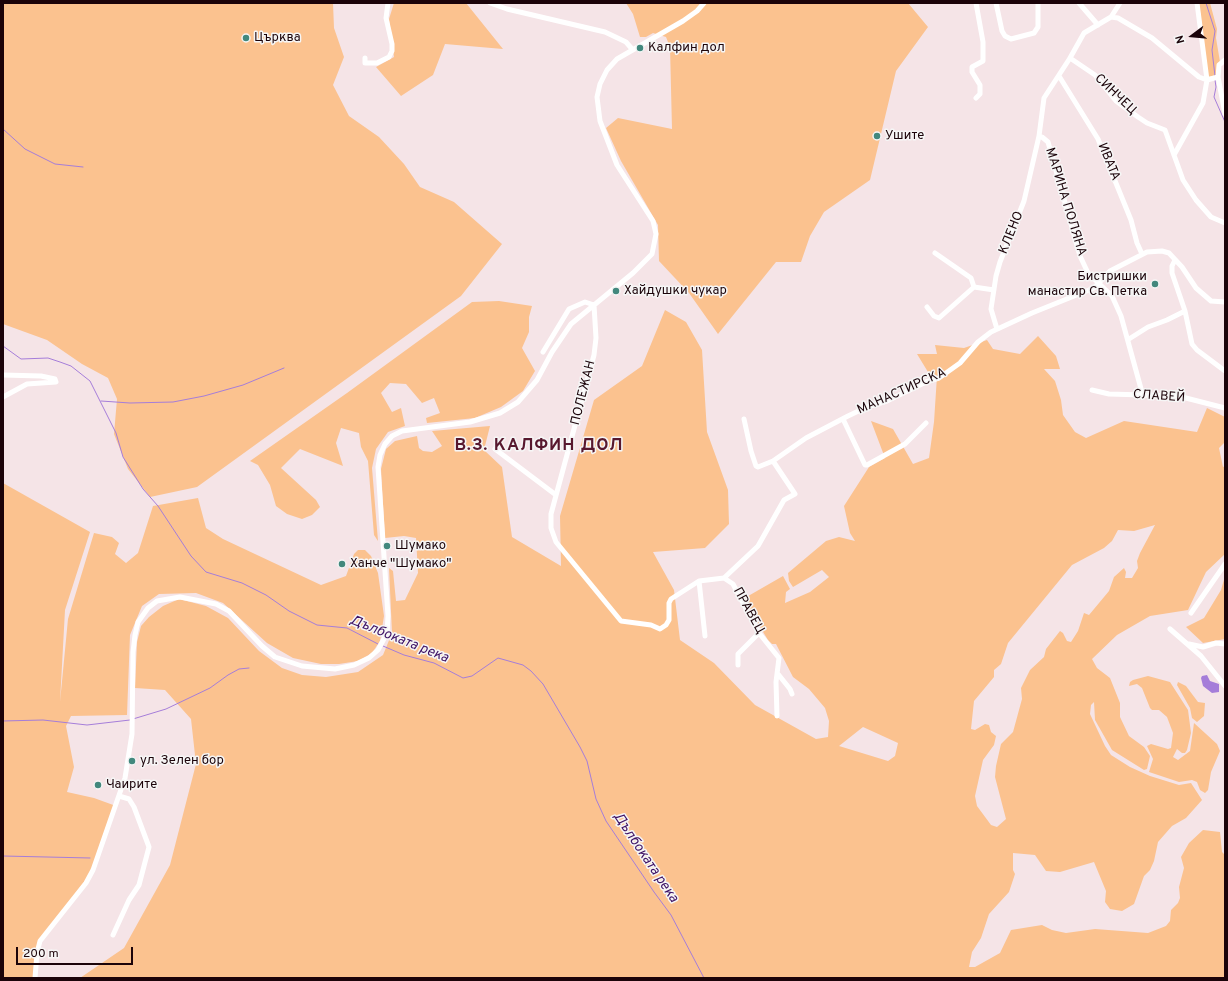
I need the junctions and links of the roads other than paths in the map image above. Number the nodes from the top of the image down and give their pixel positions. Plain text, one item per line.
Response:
1 (388, 3) edge
2 (490, 3) edge
3 (704, 3) edge
4 (976, 3) edge
5 (996, 3) edge
6 (1038, 3) edge
7 (1079, 3) edge
8 (1120, 3) edge
9 (1197, 3) edge
10 (1111, 17) junction
11 (1098, 25) junction
12 (632, 49) junction
13 (365, 58) dead end
14 (1070, 58) junction
15 (1225, 60) edge
16 (1059, 76) junction
17 (1217, 77) junction
18 (1208, 80) junction
19 (976, 98) dead end
20 (1225, 114) edge
21 (1039, 136) junction
22 (1174, 155) junction
23 (1225, 223) edge
24 (936, 253) dead end
25 (1142, 254) junction
26 (1175, 260) junction
27 (1100, 283) junction
28 (974, 287) junction
29 (994, 290) junction
30 (1225, 302) edge
31 (594, 305) junction
32 (927, 307) dead end
33 (1184, 311) junction
34 (997, 329) junction
35 (1129, 339) junction
36 (543, 352) dead end
37 (1225, 371) edge
38 (3, 375) edge
39 (1092, 390) dead end
40 (1143, 396) junction
41 (3, 397) edge
42 (1225, 408) edge
43 (744, 419) dead end
44 (843, 419) junction
45 (926, 423) dead end
46 (495, 449) dead end
47 (773, 461) junction
48 (556, 495) junction
49 (1225, 564) edge
50 (724, 578) junction
51 (699, 581) junction
52 (1191, 613) dead end
53 (1170, 629) dead end
54 (759, 633) junction
55 (705, 636) dead end
56 (1188, 644) junction
57 (1225, 644) edge
58 (738, 665) dead end
59 (778, 674) junction
60 (1225, 686) edge
61 (792, 694) dead end
62 (777, 716) dead end
63 (119, 796) junction
64 (113, 935) dead end
65 (36, 978) edge

1 - 13 street
2 - 12 street
3 - 12 street
4 - 19 street
5 - 6 street
7 - 11 street
8 - 10 street, МАРИНА ПОЛЯНА
9 - 18 street
10 - 11 street, МАРИНА ПОЛЯНА
10 - 18 street
11 - 14 street, МАРИНА ПОЛЯНА
12 - 31 street
14 - 16 street, МАРИНА ПОЛЯНА
14 - 22 street, СИНЧЕЦ
15 - 17 street
16 - 21 street, МАРИНА ПОЛЯНА
16 - 25 street, ИВАТА
17 - 18 street
17 - 20 street
18 - 22 street
21 - 27 street, МАРИНА ПОЛЯНА
21 - 29 street, КЛЕНО
22 - 23 street, СИНЧЕЦ
24 - 28 street
25 - 26 street, МАНАСТИРСКА
25 - 27 street, МАНАСТИРСКА
26 - 30 street, МАНАСТИРСКА
26 - 33 street
27 - 34 street, МАНАСТИРСКА
27 - 35 street, МАРИНА ПОЛЯНА
28 - 29 street
28 - 32 street
29 - 34 street, КЛЕНО
31 - 36 street
31 - 48 street, ПОЛЕЖАН
31 - 63 street
33 - 35 street
33 - 37 street
34 - 44 street, МАНАСТИРСКА
35 - 40 street, МАРИНА ПОЛЯНА
38 - 41 street
39 - 40 street, СЛАВЕЙ
40 - 42 street, СЛАВЕЙ
43 - 47 street
44 - 45 street
44 - 47 street, МАНАСТИРСКА
46 - 48 street
47 - 50 street
48 - 51 street, ПОЛЕЖАН
49 - 52 street
50 - 51 street
50 - 54 street, ПРАВЕЦ
51 - 55 street
53 - 56 street
54 - 58 street
54 - 59 street, ПРАВЕЦ
56 - 57 street
56 - 60 street
59 - 61 street
59 - 62 street, ПРАВЕЦ
63 - 64 street
63 - 65 street

